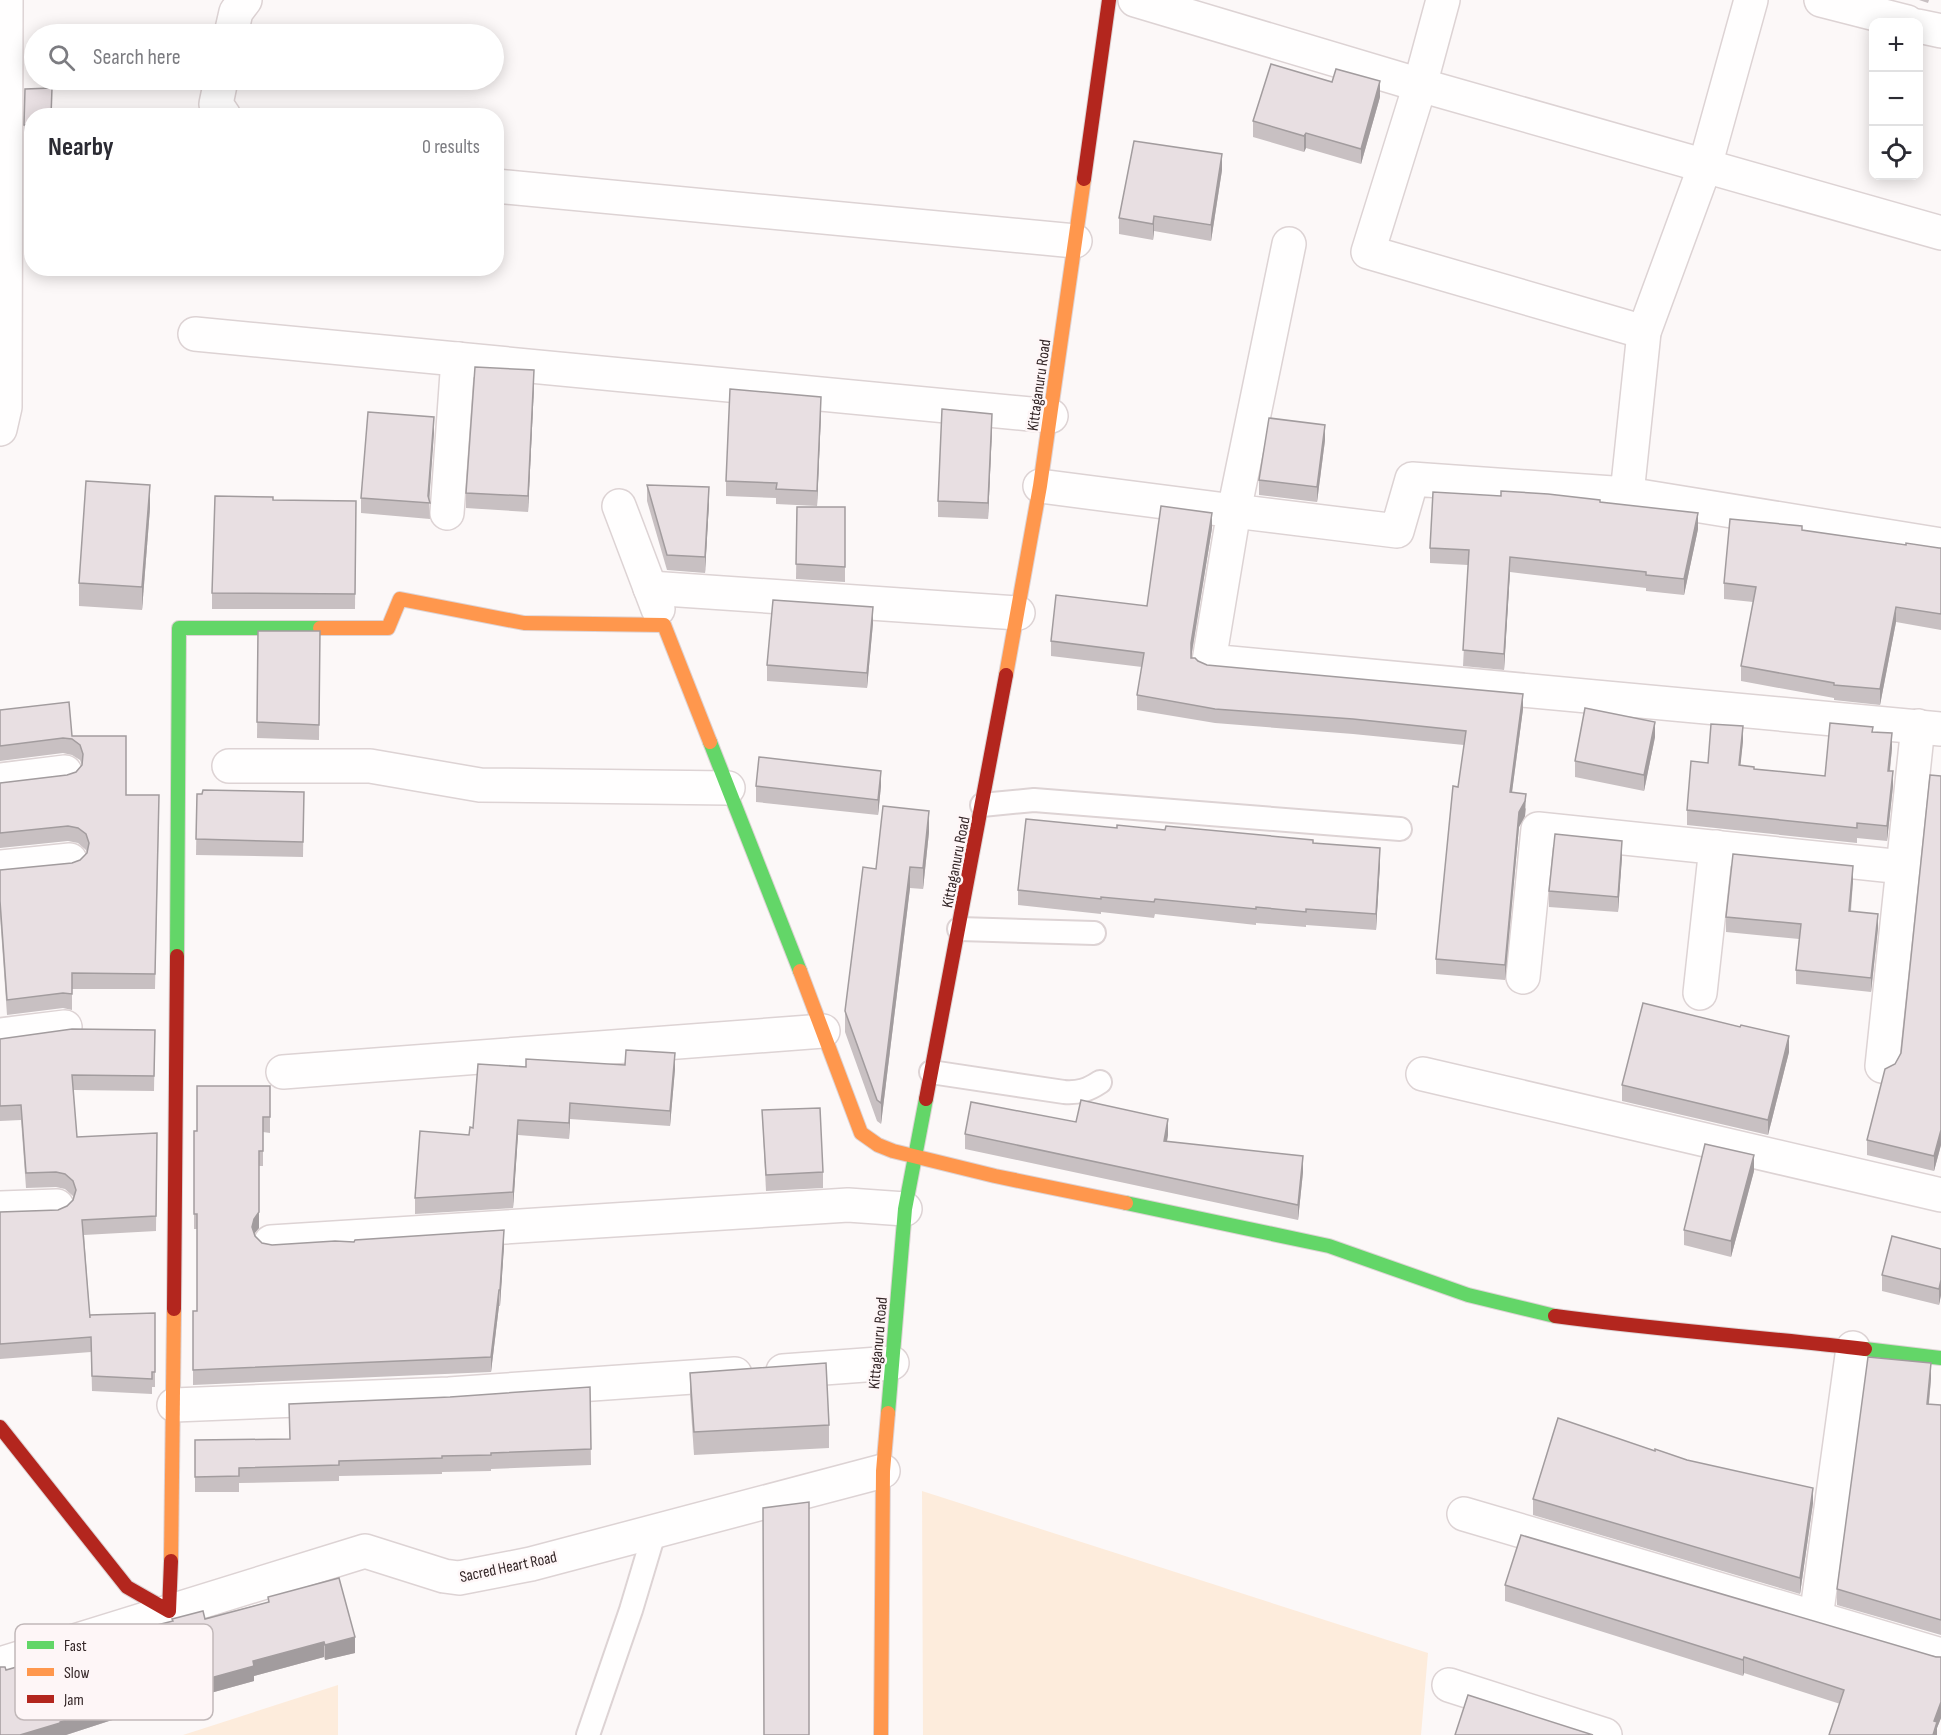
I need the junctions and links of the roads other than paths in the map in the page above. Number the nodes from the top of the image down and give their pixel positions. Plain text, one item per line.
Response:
1 (6, 0) edge
2 (245, 0) edge
3 (1109, 0) edge
4 (1135, 0) edge
5 (1443, 0) edge
6 (1751, 0) edge
7 (1821, 0) edge
8 (1891, 18) edge
9 (233, 24) edge
10 (1923, 27) edge
11 (1941, 32) edge
12 (1420, 85) junction
13 (219, 90) edge
14 (219, 108) edge
15 (1705, 165) junction
16 (504, 187) edge
17 (1941, 233) edge
18 (1075, 240) junction
19 (1289, 244) dead end
20 (1644, 332) junction
21 (195, 334) dead end
22 (458, 359) junction
23 (1051, 416) junction
24 (0, 429) edge
25 (1040, 486) junction
26 (1627, 494) junction
27 (619, 506) dead end
28 (1234, 511) junction
29 (447, 513) dead end
30 (1941, 545) edge
31 (650, 588) junction
32 (1018, 613) junction
33 (664, 625) junction
34 (1930, 727) edge
35 (229, 766) dead end
36 (65, 772) dead end
37 (0, 780) edge
38 (728, 788) junction
39 (982, 806) junction
40 (1400, 830) dead end
41 (1716, 847) junction
42 (70, 860) dead end
43 (0, 867) edge
44 (1903, 867) junction
45 (959, 929) junction
46 (1094, 933) dead end
47 (1523, 977) dead end
48 (1701, 993) dead end
49 (64, 1028) edge
50 (824, 1030) junction
51 (0, 1035) edge
52 (1882, 1066) dead end
53 (283, 1072) dead end
54 (931, 1072) junction
55 (1423, 1074) dead end
56 (1100, 1082) dead end
57 (915, 1156) junction
58 (1941, 1196) edge
59 (57, 1206) dead end
60 (0, 1209) edge
61 (905, 1209) junction
62 (271, 1242) edge
63 (1853, 1348) junction
64 (1941, 1358) edge
65 (892, 1363) junction
66 (174, 1405) junction
67 (0, 1427) edge
68 (883, 1471) junction
69 (1464, 1514) dead end
70 (655, 1530) junction
71 (169, 1611) junction
72 (1816, 1618) junction
73 (128, 1624) edge
74 (1941, 1655) edge
75 (15, 1659) edge
76 (0, 1664) edge
77 (1449, 1685) dead end
78 (1589, 1733) edge
79 (588, 1735) edge
80 (881, 1735) edge

1 - 24 street
2 - 9 street
3 - 18 street, Kittaganuru Road
4 - 12 street
5 - 12 street
6 - 15 street
7 - 8 street
10 - 11 street
12 - 15 street
12 - 20 street
13 - 14 street
15 - 17 street
15 - 20 street
16 - 18 street
18 - 23 street, Kittaganuru Road
19 - 28 street
20 - 26 street
21 - 22 street
22 - 23 street
22 - 29 street
23 - 25 street, Kittaganuru Road
25 - 28 street
25 - 32 street, Kittaganuru Road
26 - 28 street
26 - 30 street
27 - 31 street
28 - 34 street
31 - 32 street
31 - 33 street
32 - 39 street, Kittaganuru Road
33 - 38 street
33 - 66 street
34 - 44 street
35 - 38 street
36 - 37 street
38 - 50 street
39 - 40 lane
39 - 45 street, Kittaganuru Road
41 - 44 street
41 - 47 street
41 - 48 street
42 - 43 street
44 - 52 street
45 - 46 lane
45 - 54 street, Kittaganuru Road
49 - 51 street
50 - 53 street
50 - 57 street
54 - 56 lane
54 - 57 street, Kittaganuru Road
55 - 58 street
57 - 61 street, Kittaganuru Road
57 - 63 street
59 - 60 street
61 - 62 street
61 - 65 street, Kittaganuru Road
63 - 64 street
63 - 72 street
65 - 66 street
65 - 68 street, Kittaganuru Road
66 - 71 street
67 - 71 street
68 - 70 street, Sacred Heart Road
68 - 80 street, Kittaganuru Road
69 - 72 street
70 - 71 street, Sacred Heart Road
70 - 79 lane
71 - 73 street, Sacred Heart Road
72 - 74 street
75 - 76 street, Sacred Heart Road
77 - 78 street

